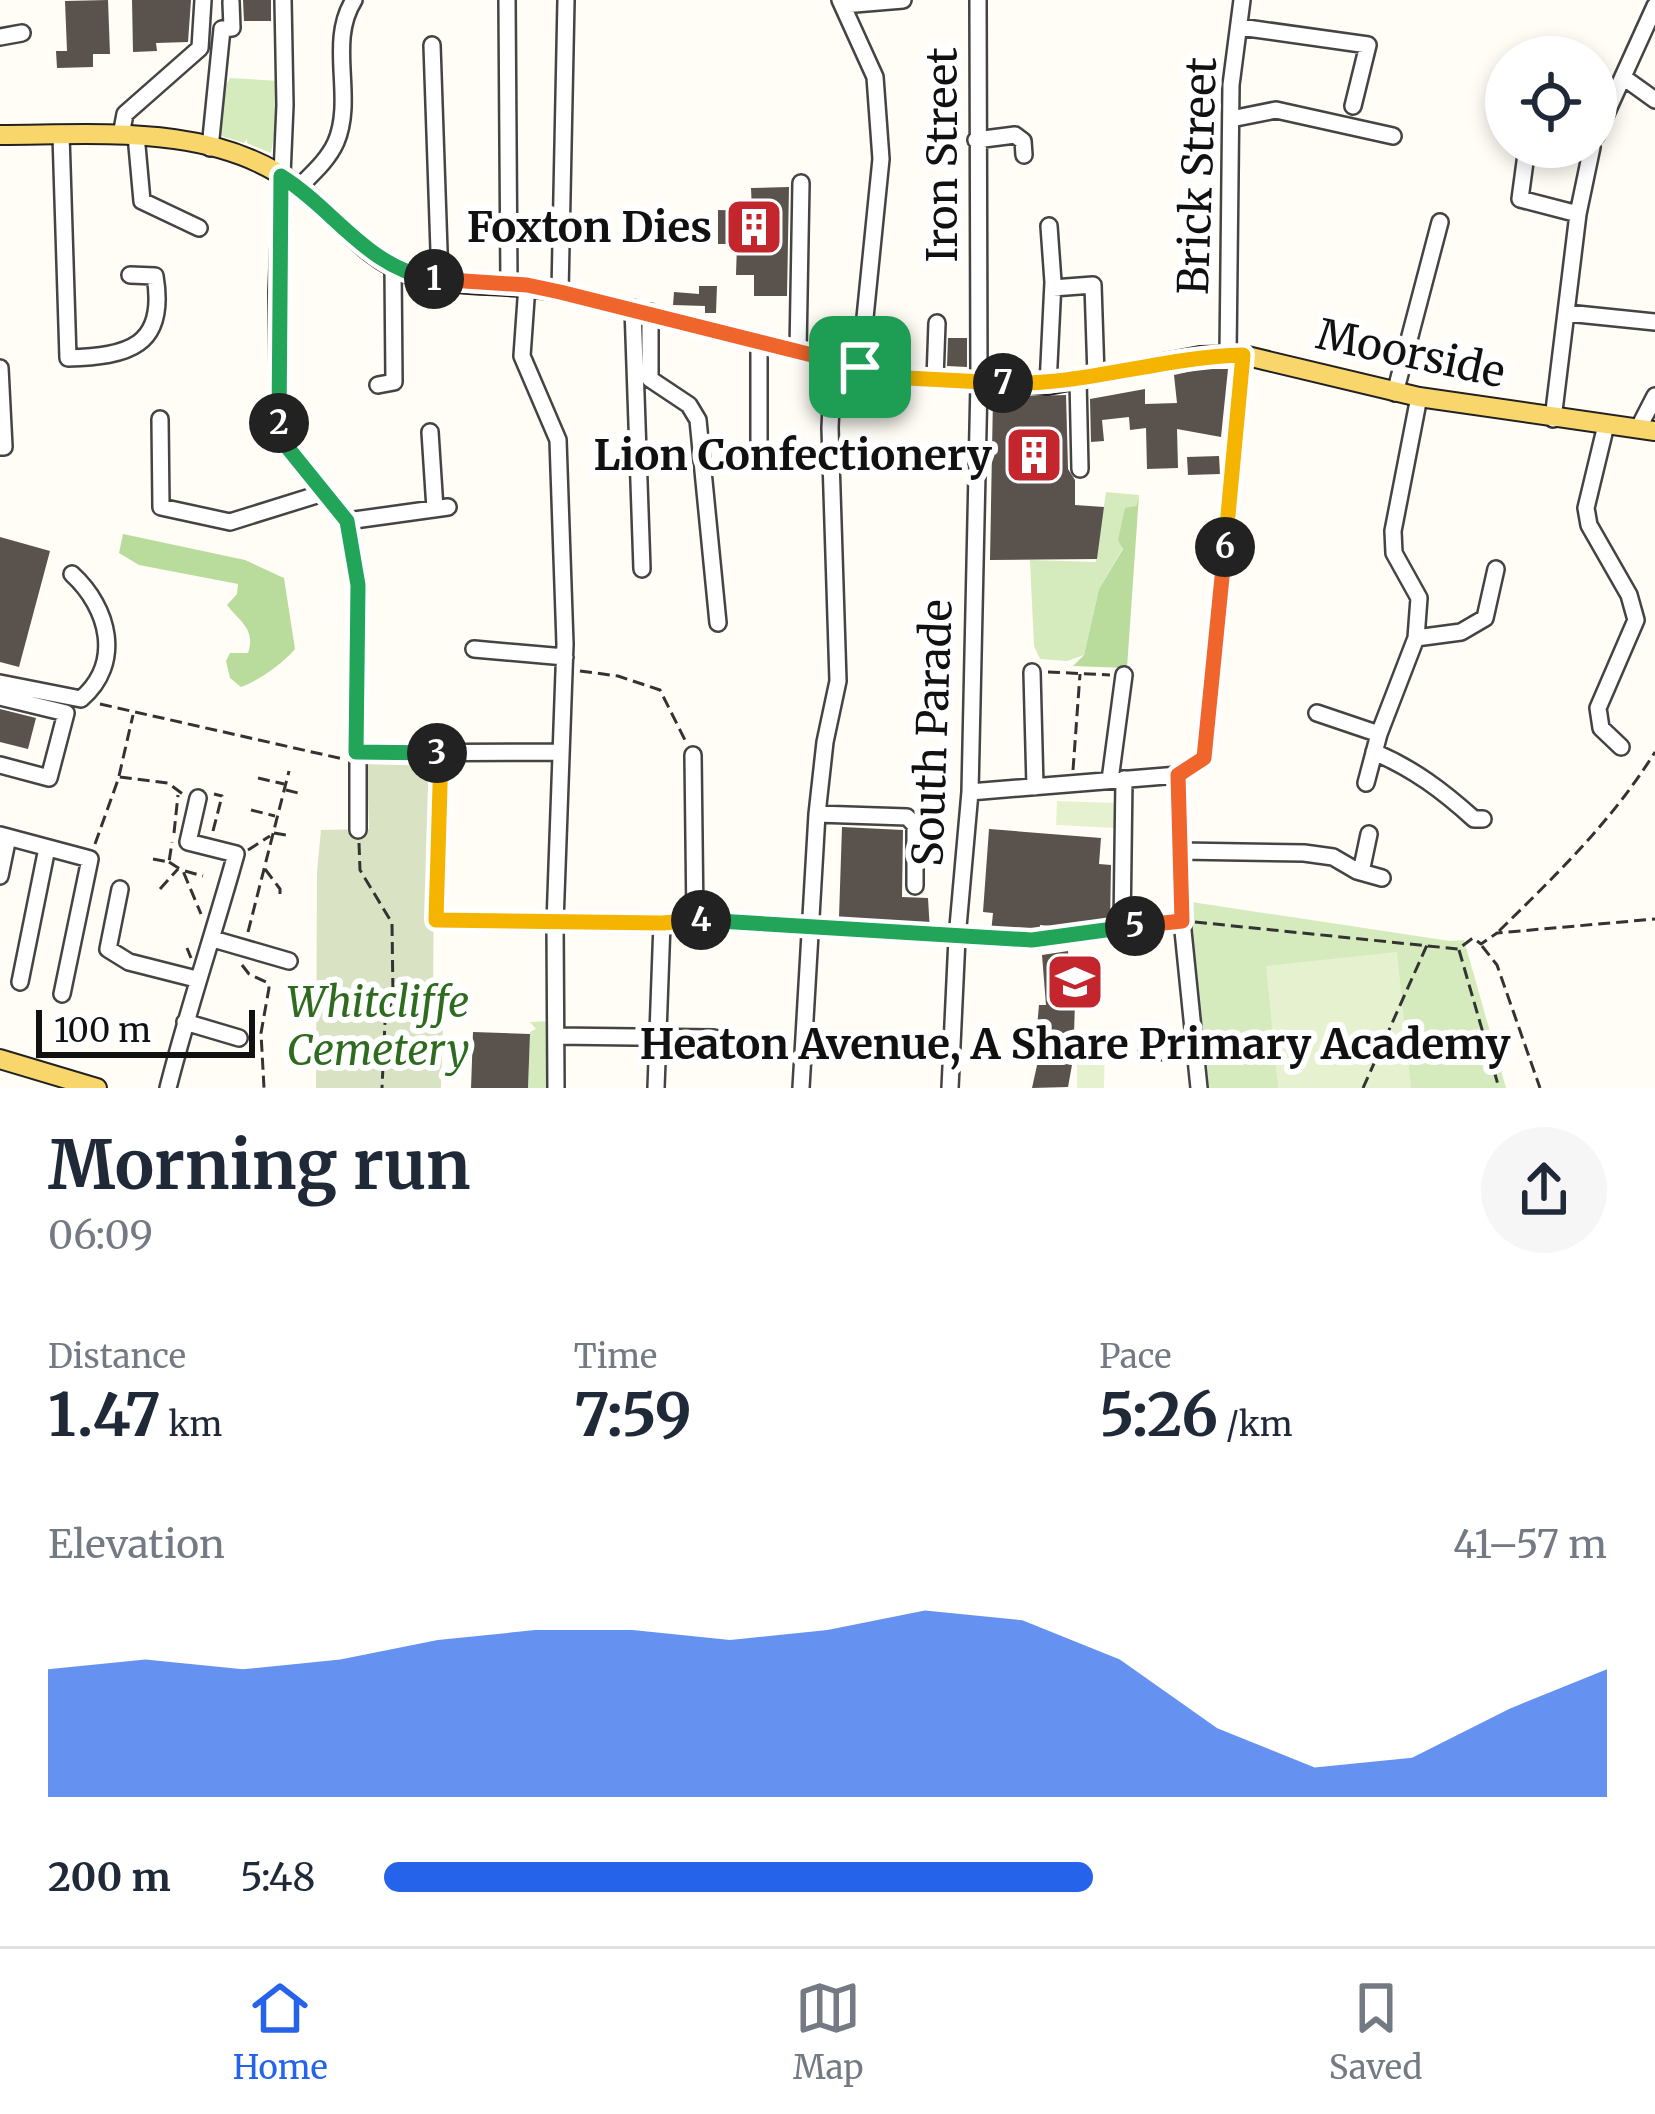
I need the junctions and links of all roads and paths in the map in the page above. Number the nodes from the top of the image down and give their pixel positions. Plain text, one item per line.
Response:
1 (203, 0) edge
2 (283, 0) edge
3 (354, 0) edge
4 (507, 0) edge
5 (566, 0) edge
6 (903, 0) edge
7 (978, 0) edge
8 (1242, 0) edge
9 (1639, 0) edge
10 (231, 2) edge
11 (842, 2) edge
12 (1654, 7) edge
13 (1240, 27) junction
14 (22, 33) dead end
15 (0, 37) edge
16 (431, 45) dead end
17 (1623, 77) junction
18 (1617, 90) edge
19 (1655, 100) edge
20 (1353, 106) dead end
21 (1231, 119) junction
22 (0, 135) edge
23 (61, 135) junction
24 (129, 135) junction
25 (1393, 136) dead end
26 (976, 140) junction
27 (210, 148) junction
28 (1024, 155) dead end
29 (1525, 168) edge
30 (1588, 168) edge
31 (281, 176) junction
32 (801, 183) dead end
33 (299, 187) junction
34 (1578, 214) junction
35 (1440, 222) dead end
36 (1049, 226) dead end
37 (200, 228) dead end
38 (393, 267) junction
39 (130, 274) dead end
40 (440, 280) junction
41 (518, 284) junction
42 (1053, 288) junction
43 (560, 292) junction
44 (642, 310) junction
45 (1567, 313) junction
46 (1655, 322) edge
47 (937, 323) dead end
48 (759, 341) junction
49 (798, 351) junction
50 (1235, 355) junction
51 (833, 359) junction
52 (860, 367) junction
53 (0, 368) edge
54 (1087, 378) junction
55 (935, 380) junction
56 (979, 382) junction
57 (378, 385) dead end
58 (1048, 385) junction
59 (1395, 393) junction
60 (1655, 396) edge
61 (1419, 397) junction
62 (160, 418) dead end
63 (1553, 419) junction
64 (1606, 425) junction
65 (1647, 430) edge
66 (430, 431) dead end
67 (759, 440) dead end
68 (2, 447) edge
69 (1080, 469) dead end
70 (323, 494) junction
71 (347, 521) junction
72 (642, 568) dead end
73 (1496, 569) dead end
74 (72, 574) dead end
75 (718, 623) dead end
76 (1416, 638) junction
77 (474, 649) dead end
78 (565, 656) junction
79 (1032, 672) joint
80 (1080, 674) junction
81 (1124, 675) joint
82 (0, 682) edge
83 (0, 697) edge
84 (81, 699) junction
85 (134, 712) junction
86 (1317, 713) dead end
87 (1379, 734) junction
88 (1621, 747) dead end
89 (560, 752) junction
90 (1374, 752) junction
91 (1655, 752) edge
92 (441, 753) junction
93 (692, 754) joint
94 (356, 758) junction
95 (0, 765) edge
96 (289, 771) dead end
97 (1178, 775) junction
98 (119, 777) junction
99 (258, 778) dead end
100 (1117, 780) junction
101 (1366, 783) dead end
102 (1072, 784) junction
103 (285, 787) junction
104 (1035, 787) junction
105 (970, 792) junction
106 (178, 793) junction
107 (298, 793) dead end
108 (198, 798) joint
109 (251, 810) dead end
110 (817, 814) junction
111 (277, 817) junction
112 (358, 830) joint
113 (272, 834) junction
114 (1369, 834) dead end
115 (4, 836) edge
116 (286, 836) dead end
117 (1466, 836) dead end
118 (47, 848) junction
119 (244, 851) junction
120 (1180, 851) junction
121 (153, 859) dead end
122 (90, 860) junction
123 (169, 862) junction
124 (263, 868) junction
125 (182, 869) junction
126 (1361, 872) junction
127 (0, 876) edge
128 (202, 876) dead end
129 (1382, 878) dead end
130 (915, 886) dead end
131 (120, 889) dead end
132 (160, 889) dead end
133 (280, 895) dead end
134 (1655, 919) edge
135 (436, 920) joint
136 (695, 920) junction
137 (1182, 921) junction
138 (555, 923) junction
139 (662, 923) junction
140 (809, 927) junction
141 (1122, 927) junction
142 (871, 931) joint
143 (1497, 933) junction
144 (957, 938) junction
145 (206, 939) junction
146 (1428, 943) junction
147 (1481, 944) junction
148 (187, 948) dead end
149 (244, 948) junction
150 (1458, 949) junction
151 (289, 961) dead end
152 (196, 979) junction
153 (20, 982) dead end
154 (62, 994) dead end
155 (185, 1022) junction
156 (556, 1036) junction
157 (239, 1038) dead end
158 (714, 1038) dead end
159 (658, 1039) junction
160 (1194, 1048) junction
161 (1147, 1053) dead end
162 (0, 1059) edge
163 (68, 1084) edge
164 (97, 1088) edge
165 (168, 1088) edge
166 (264, 1088) edge
167 (382, 1088) edge
168 (556, 1088) edge
169 (656, 1088) edge
170 (801, 1088) edge
171 (950, 1088) edge
172 (1199, 1088) edge
173 (1363, 1088) edge
174 (1499, 1088) edge
175 (1540, 1088) edge

1 - 24 street
2 - 31 street
3 - 33 street
4 - 41 street
5 - 43 street
6 - 11 street
7 - 26 street, Iron Street
8 - 13 street, Brick Street
9 - 12 street
10 - 27 street
11 - 52 street
12 - 17 street
13 - 20 street
13 - 21 street, Brick Street
14 - 15 street
16 - 40 street
17 - 18 street
17 - 19 street
21 - 25 street
21 - 50 street, Brick Street
22 - 23 main road
23 - 24 main road
23 - 39 street
24 - 27 main road
24 - 37 street
26 - 28 street
26 - 56 street, Iron Street
27 - 31 main road
29 - 34 street
30 - 34 street
31 - 33 main road
31 - 70 street
32 - 49 street
33 - 38 main road
34 - 45 street
35 - 59 street
36 - 42 street
38 - 40 main road, Moorside
38 - 57 street
40 - 41 main road, Moorside
41 - 43 main road, Moorside
41 - 78 street
42 - 54 street
42 - 58 street
43 - 44 main road, Moorside
44 - 48 main road, Moorside
44 - 72 street
44 - 75 street
45 - 46 street
45 - 63 street
47 - 55 street
48 - 49 main road, Moorside
48 - 67 street
49 - 51 main road, Moorside
50 - 54 main road, Moorside
50 - 59 main road, Moorside
50 - 97 street, Brick Street
51 - 52 main road, Moorside
51 - 110 street
52 - 55 main road, Moorside
53 - 68 street
54 - 58 main road, Moorside
54 - 69 street
55 - 56 main road, Moorside
56 - 58 main road, Moorside
56 - 105 street, South Parade
59 - 61 main road, Moorside
60 - 65 street
61 - 63 main road, Moorside
61 - 76 street
62 - 70 street
63 - 64 main road, Moorside
64 - 65 main road, Moorside
64 - 88 street
66 - 71 street
70 - 71 street
71 - 94 street
73 - 76 street
74 - 84 street
76 - 87 street
77 - 78 street
78 - 89 street
78 - 93 path
79 - 80 path
79 - 104 street
80 - 81 path
80 - 102 path
81 - 100 street
82 - 84 street
83 - 95 street
84 - 85 path
85 - 94 path
85 - 98 path
86 - 87 street
87 - 90 street
89 - 92 street
89 - 138 street
90 - 101 street
90 - 117 street
91 - 143 path
92 - 94 street
92 - 135 path
93 - 136 street
94 - 112 street
96 - 103 path
97 - 100 street
97 - 120 street
98 - 106 path
98 - 122 path
99 - 103 path
100 - 102 street
100 - 141 street
102 - 104 street
103 - 107 path
103 - 111 path
104 - 105 street
105 - 144 street, South Parade
106 - 108 path
106 - 123 path
108 - 119 street
109 - 111 path
110 - 130 street
110 - 140 street
111 - 113 path
112 - 167 path
113 - 116 path
113 - 119 path
113 - 124 path
114 - 126 street
115 - 118 street
115 - 127 street
118 - 122 street
118 - 153 street
119 - 145 street
120 - 126 street
120 - 137 street
121 - 123 path
122 - 154 street
123 - 125 path
124 - 133 path
124 - 149 path
125 - 128 path
125 - 132 path
125 - 145 path
126 - 129 street
131 - 152 street
134 - 143 path
135 - 138 street
136 - 139 street
136 - 140 street
137 - 141 path
137 - 146 path
137 - 160 street
138 - 139 street
138 - 156 street
139 - 159 street
140 - 142 street
140 - 170 street
141 - 144 path
142 - 144 path
143 - 147 path
144 - 171 street, South Parade
145 - 148 path
145 - 149 street
145 - 152 street
146 - 150 path
146 - 173 path
147 - 150 path
147 - 175 path
149 - 151 street
149 - 166 path
150 - 174 path
152 - 155 street
155 - 157 street
155 - 165 street
156 - 159 street
156 - 168 street
158 - 159 street
159 - 169 street
160 - 161 street
160 - 172 street
162 - 163 main road
163 - 164 main road

